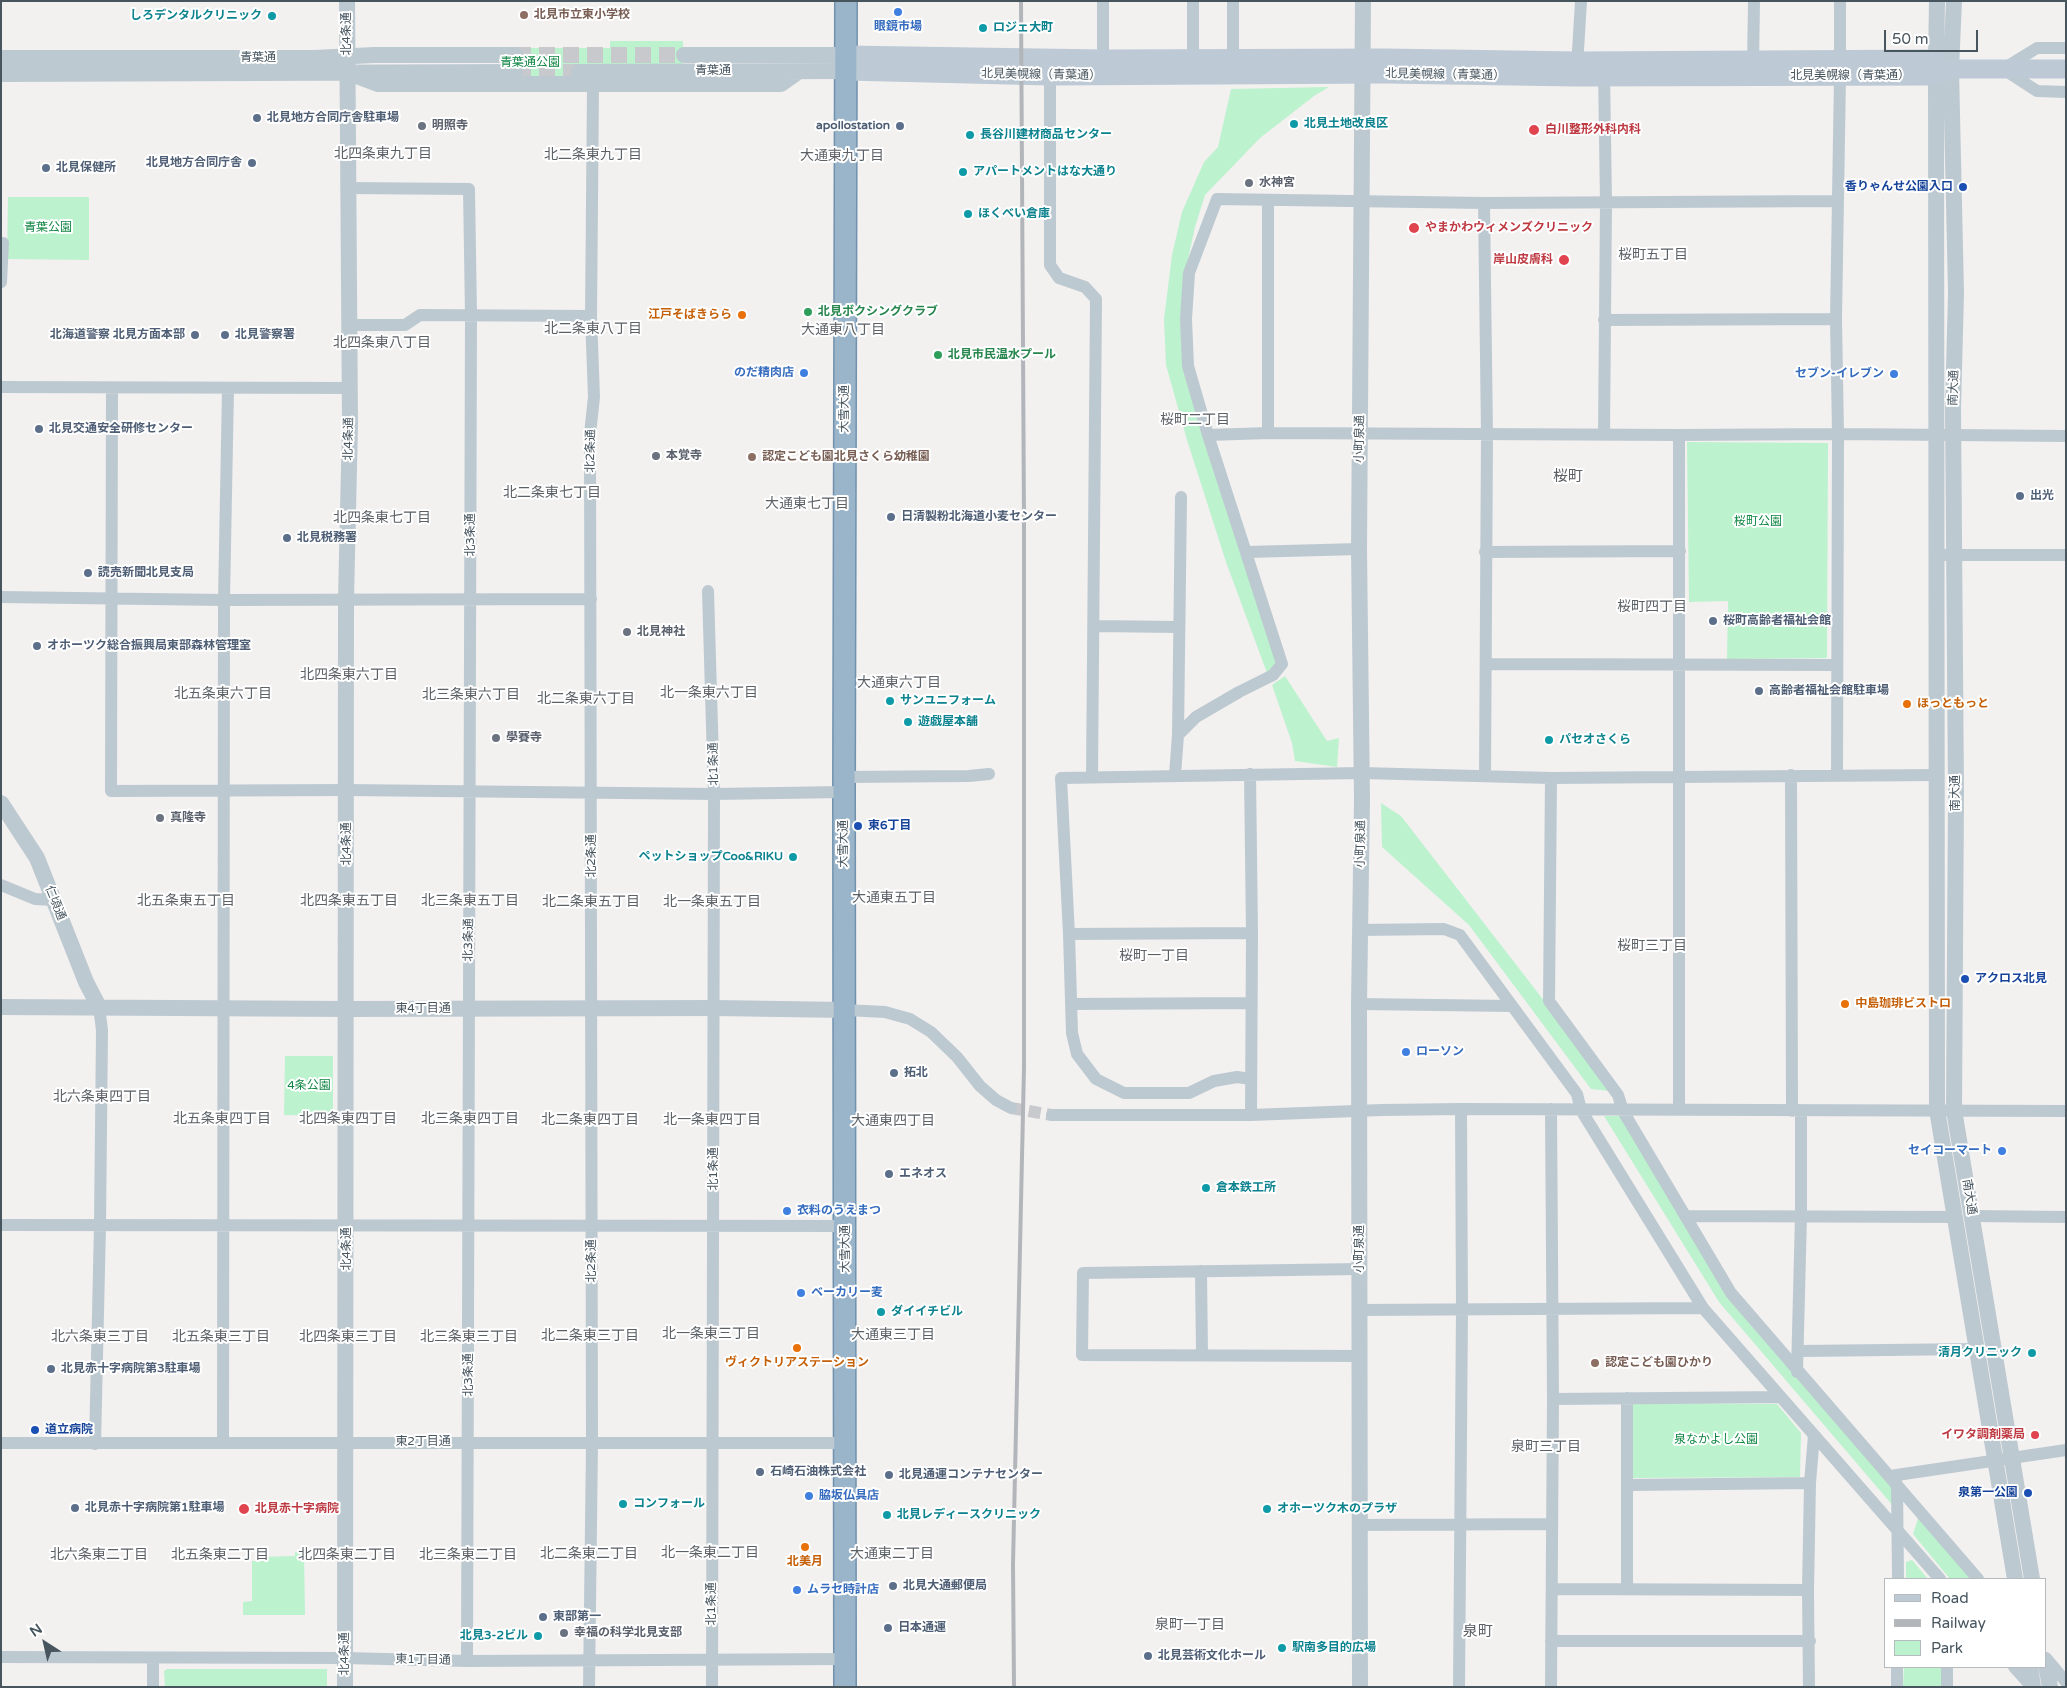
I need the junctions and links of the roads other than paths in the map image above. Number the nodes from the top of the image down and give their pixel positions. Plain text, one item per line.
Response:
1 (347, 1) edge
2 (846, 1) edge
3 (1104, 1) edge
4 (1193, 1) edge
5 (1233, 1) edge
6 (1363, 1) edge
7 (1581, 1) edge
8 (1754, 1) edge
9 (1840, 1) edge
10 (1937, 1) edge
11 (1954, 1) edge
12 (2066, 48) edge
13 (684, 55) tunnel mouth
14 (1, 58) edge
15 (1233, 58) junction
16 (846, 63) junction
17 (515, 64) tunnel mouth
18 (347, 65) junction
19 (1362, 66) junction
20 (1193, 67) junction
21 (1050, 68) junction
22 (1103, 68) junction
23 (1604, 68) junction
24 (1840, 68) junction
25 (1941, 68) junction
26 (1577, 69) junction
27 (1753, 69) junction
28 (2003, 69) junction
29 (2066, 69) edge
30 (579, 72) tunnel mouth
31 (798, 72) junction
32 (1, 74) edge
33 (593, 86) junction
34 (2066, 92) edge
35 (348, 188) junction
36 (1268, 200) junction
37 (1362, 201) junction
38 (1838, 201) junction
39 (1606, 202) junction
40 (1484, 203) junction
41 (3, 243) dead end
42 (1, 282) edge
43 (472, 315) junction
44 (591, 316) junction
45 (1836, 319) junction
46 (1604, 320) junction
47 (348, 325) junction
48 (1, 386) edge
49 (112, 388) junction
50 (349, 388) junction
51 (228, 389) junction
52 (1268, 433) junction
53 (1604, 434) junction
54 (1838, 434) junction
55 (1208, 435) junction
56 (1361, 435) junction
57 (1486, 435) junction
58 (1935, 435) junction
59 (1954, 435) junction
60 (1679, 436) junction
61 (2066, 436) edge
62 (1181, 497) dead end
63 (1359, 549) junction
64 (1680, 551) junction
65 (1247, 552) junction
66 (1485, 552) junction
67 (1935, 555) junction
68 (1956, 555) junction
69 (2066, 555) edge
70 (708, 591) dead end
71 (1, 597) edge
72 (110, 598) junction
73 (591, 599) junction
74 (224, 600) junction
75 (346, 600) junction
76 (470, 600) junction
77 (1094, 626) junction
78 (1178, 627) junction
79 (1486, 664) junction
80 (1680, 665) junction
81 (1837, 665) junction
82 (1178, 735) junction
83 (1362, 773) junction
84 (990, 774) dead end
85 (1250, 774) junction
86 (1175, 775) junction
87 (1791, 775) junction
88 (1936, 775) junction
89 (1485, 776) junction
90 (1680, 776) junction
91 (1837, 776) junction
92 (1092, 777) junction
93 (1551, 778) junction
94 (844, 784) junction
95 (347, 790) junction
96 (224, 792) junction
97 (470, 792) junction
98 (592, 792) junction
99 (714, 794) junction
100 (1, 803) edge
101 (1, 885) edge
102 (54, 900) junction
103 (1360, 930) junction
104 (1252, 933) junction
105 (1069, 934) junction
106 (1252, 1003) junction
107 (1071, 1004) junction
108 (1359, 1004) junction
109 (1512, 1006) junction
110 (1, 1007) edge
111 (99, 1007) junction
112 (223, 1008) junction
113 (468, 1008) junction
114 (714, 1008) junction
115 (347, 1009) junction
116 (591, 1009) junction
117 (845, 1010) junction
118 (1252, 1079) junction
119 (1011, 1108) tunnel mouth
120 (1461, 1109) junction
121 (1679, 1109) junction
122 (1551, 1110) junction
123 (1581, 1110) junction
124 (1937, 1110) junction
125 (1954, 1110) junction
126 (1360, 1111) junction
127 (1623, 1111) junction
128 (1796, 1111) junction
129 (2066, 1111) edge
130 (1052, 1115) tunnel mouth
131 (1250, 1115) junction
132 (1685, 1216) junction
133 (1801, 1216) junction
134 (1955, 1216) junction
135 (1972, 1216) junction
136 (2066, 1217) edge
137 (347, 1224) junction
138 (1, 1225) edge
139 (100, 1226) junction
140 (224, 1226) junction
141 (468, 1226) junction
142 (846, 1226) junction
143 (592, 1227) junction
144 (713, 1227) junction
145 (1360, 1269) junction
146 (1201, 1271) junction
147 (1703, 1308) junction
148 (1462, 1309) junction
149 (1360, 1310) junction
150 (1552, 1310) junction
151 (1976, 1349) junction
152 (1799, 1351) junction
153 (1202, 1354) junction
154 (1360, 1356) junction
155 (1797, 1372) junction
156 (1781, 1397) junction
157 (1553, 1398) junction
158 (1627, 1398) junction
159 (1814, 1435) junction
160 (469, 1442) junction
161 (1, 1443) edge
162 (223, 1443) junction
163 (346, 1443) junction
164 (592, 1443) junction
165 (845, 1443) junction
166 (95, 1444) junction
167 (712, 1444) junction
168 (2066, 1450) edge
169 (2003, 1459) junction
170 (1894, 1480) junction
171 (1810, 1483) junction
172 (1628, 1485) junction
173 (1460, 1524) junction
174 (1551, 1524) junction
175 (1360, 1525) junction
176 (1898, 1530) junction
177 (1898, 1578) edge
178 (1939, 1578) edge
179 (1977, 1578) edge
180 (2015, 1578) edge
181 (2032, 1578) edge
182 (1552, 1589) junction
183 (1627, 1589) junction
184 (1808, 1590) junction
185 (1551, 1641) junction
186 (1810, 1641) junction
187 (1, 1658) edge
188 (153, 1658) junction
189 (345, 1658) junction
190 (589, 1659) junction
191 (845, 1659) junction
192 (2047, 1659) edge
193 (467, 1660) junction
194 (712, 1660) junction
195 (1897, 1668) edge
196 (1947, 1668) edge
197 (2015, 1668) edge
198 (2030, 1668) edge
199 (2047, 1668) edge
200 (2066, 1682) edge
201 (153, 1687) edge
202 (345, 1687) edge
203 (589, 1687) edge
204 (712, 1687) edge
205 (845, 1687) edge
206 (1360, 1687) edge
207 (1459, 1687) edge
208 (1551, 1687) edge
209 (1809, 1687) edge
210 (1896, 1687) edge
211 (1947, 1687) edge
212 (2032, 1687) edge
213 (2050, 1687) edge

1 - 18 street, 北4条通
2 - 16 highway, 大雪大通
3 - 22 street
4 - 20 street
5 - 15 street
6 - 19 street, 小町泉通
7 - 26 street
8 - 27 street
9 - 24 street
10 - 25 street, 南大通
11 - 25 street, 南大通
12 - 28 street
13 - 16 street, 青葉通
14 - 18 street, 青葉通
15 - 19 main road, 北見美幌線（青葉通）
15 - 20 main road, 北見美幌線（青葉通）
16 - 21 main road, 北見美幌線（青葉通）
16 - 31 street, 青葉通
16 - 94 highway, 大雪大通
17 - 18 street, 青葉通
18 - 32 street, 青葉通
18 - 33 street
18 - 35 street, 北4条通
19 - 20 main road, 北見美幌線（青葉通）
19 - 26 main road, 北見美幌線（青葉通）
19 - 37 street, 小町泉通
20 - 22 main road, 北見美幌線（青葉通）
21 - 22 main road, 北見美幌線（青葉通）
21 - 77 street
23 - 26 main road, 北見美幌線（青葉通）
23 - 27 main road, 北見美幌線（青葉通）
23 - 39 street
24 - 25 main road, 北見美幌線（青葉通）
24 - 27 main road, 北見美幌線（青葉通）
24 - 38 street
25 - 28 main road, 北見美幌線（青葉通）
25 - 58 street, 南大通
25 - 59 street, 南大通
28 - 29 main road, 北見美幌線（青葉通）
28 - 34 street
30 - 31 street, 青葉通
31 - 33 street
33 - 44 street, 北2条通
35 - 43 street, 北3条通
35 - 47 street, 北4条通
36 - 37 street
36 - 52 street
36 - 55 street
37 - 40 street
37 - 56 street, 小町泉通
38 - 39 street
38 - 45 street
39 - 40 street
39 - 46 street
40 - 57 street
41 - 42 street
43 - 44 street
43 - 47 street
43 - 76 street, 北3条通
44 - 73 street, 北2条通
45 - 46 street
45 - 54 street
46 - 53 street
47 - 50 street, 北4条通
48 - 49 street
49 - 51 street
49 - 72 street
50 - 51 street
50 - 75 street, 北4条通
51 - 74 street
52 - 55 street
52 - 56 street
53 - 57 street
53 - 60 street
54 - 58 street
54 - 60 street
54 - 81 street
55 - 65 street
56 - 57 street
56 - 63 street, 小町泉通
57 - 66 street
58 - 59 street
58 - 67 street, 南大通
59 - 61 street
59 - 68 street, 南大通
60 - 64 street
62 - 78 street
63 - 65 street
63 - 83 street, 小町泉通
64 - 66 street
64 - 80 street
65 - 82 street
66 - 79 street
67 - 68 street
67 - 88 street, 南大通
68 - 69 street
68 - 125 street, 南大通
70 - 99 street, 北1条通
71 - 72 street
72 - 74 street
72 - 96 street
73 - 76 street
73 - 98 street, 北2条通
74 - 75 street
74 - 96 street
75 - 76 street
75 - 95 street, 北4条通
76 - 97 street, 北3条通
77 - 78 street
77 - 92 street
78 - 82 street
79 - 80 street
79 - 89 street
80 - 81 street
80 - 90 street
81 - 91 street
82 - 86 street
83 - 85 street
83 - 89 street
83 - 103 street, 小町泉通
84 - 94 street
85 - 86 street
85 - 104 street
86 - 92 street
87 - 90 street
87 - 91 street
87 - 128 street
88 - 91 street
88 - 124 street, 南大通
89 - 93 street
90 - 93 street
90 - 121 street
92 - 105 street
93 - 127 street
94 - 99 street
94 - 117 highway, 大雪大通
95 - 96 street
95 - 97 street
95 - 115 street, 北4条通
96 - 112 street
97 - 98 street
97 - 113 street, 北3条通
98 - 99 street
98 - 116 street, 北2条通
99 - 114 street, 北1条通
100 - 102 street, 仁頃通
101 - 102 street
102 - 111 street, 仁頃通
103 - 108 street, 小町泉通
103 - 109 street
104 - 105 street
104 - 106 street
105 - 107 street
106 - 107 street
106 - 118 street
107 - 118 street
108 - 109 street
108 - 126 street, 小町泉通
109 - 123 street
110 - 111 street, 東4丁目通
111 - 112 street, 東4丁目通
111 - 139 street
112 - 115 street, 東4丁目通
112 - 140 street
113 - 115 street, 東4丁目通
113 - 116 street, 東4丁目通
113 - 141 street, 北3条通
114 - 116 street, 東4丁目通
114 - 117 street, 東4丁目通
114 - 144 street, 北1条通
115 - 137 street, 北4条通
116 - 143 street, 北2条通
117 - 119 street
117 - 142 highway, 大雪大通
118 - 131 street
120 - 122 street
120 - 126 street
120 - 148 street
121 - 127 street
121 - 128 street
122 - 123 street
122 - 150 street
123 - 127 street
123 - 147 street
124 - 125 street
124 - 128 street
124 - 134 street, 南大通
125 - 129 street
125 - 135 street, 南大通
126 - 131 street
126 - 145 street, 小町泉通
127 - 132 street
128 - 133 street
130 - 131 street
132 - 133 street
132 - 155 street
133 - 134 street
133 - 152 street
134 - 151 street, 南大通
135 - 136 street
135 - 169 street, 南大通
137 - 140 street
137 - 141 street
137 - 163 street, 北4条通
138 - 139 street
139 - 140 street
139 - 166 street
140 - 162 street
141 - 143 street
141 - 160 street, 北3条通
142 - 144 street
142 - 165 highway, 大雪大通
143 - 144 street
143 - 164 street, 北2条通
144 - 167 street, 北1条通
145 - 146 street
145 - 149 street, 小町泉通
146 - 153 street
146 - 153 street
147 - 150 street
147 - 156 street
148 - 149 street
148 - 150 street
148 - 173 street
149 - 154 street, 小町泉通
150 - 157 street
151 - 152 street
151 - 169 street, 南大通
152 - 155 street
153 - 154 street
154 - 175 street, 小町泉通
155 - 170 street
156 - 158 street
156 - 159 street
157 - 158 street
157 - 174 street
158 - 172 street
159 - 171 street
159 - 176 street
160 - 163 street, 東2丁目通
160 - 164 street, 東2丁目通
160 - 193 street, 北3条通
161 - 166 street, 東2丁目通
162 - 163 street, 東2丁目通
162 - 166 street, 東2丁目通
163 - 189 street, 北4条通
164 - 167 street, 東2丁目通
164 - 190 street, 北2条通
165 - 167 street, 東2丁目通
165 - 191 highway, 大雪大通
167 - 194 street, 北1条通
168 - 169 street
169 - 170 street
169 - 180 street, 南大通
169 - 181 street, 南大通
170 - 176 street
170 - 179 street
171 - 172 street
171 - 184 street
172 - 183 street
173 - 174 street
173 - 175 street
173 - 207 street
174 - 182 street
175 - 206 street, 小町泉通
176 - 177 street
176 - 178 street
182 - 183 street
182 - 185 street
183 - 184 street
184 - 186 street
185 - 186 street
185 - 208 street
186 - 209 street
187 - 188 street, 東1丁目通
188 - 189 street, 東1丁目通
188 - 201 street
189 - 193 street, 東1丁目通
189 - 202 street, 北4条通
190 - 193 street, 東1丁目通
190 - 194 street, 東1丁目通
190 - 203 street, 北2条通
191 - 194 street, 東1丁目通
191 - 205 highway, 大雪大通
192 - 200 street
194 - 204 street, 北1条通
195 - 210 street
196 - 211 street
197 - 212 street
198 - 212 street
199 - 213 street

